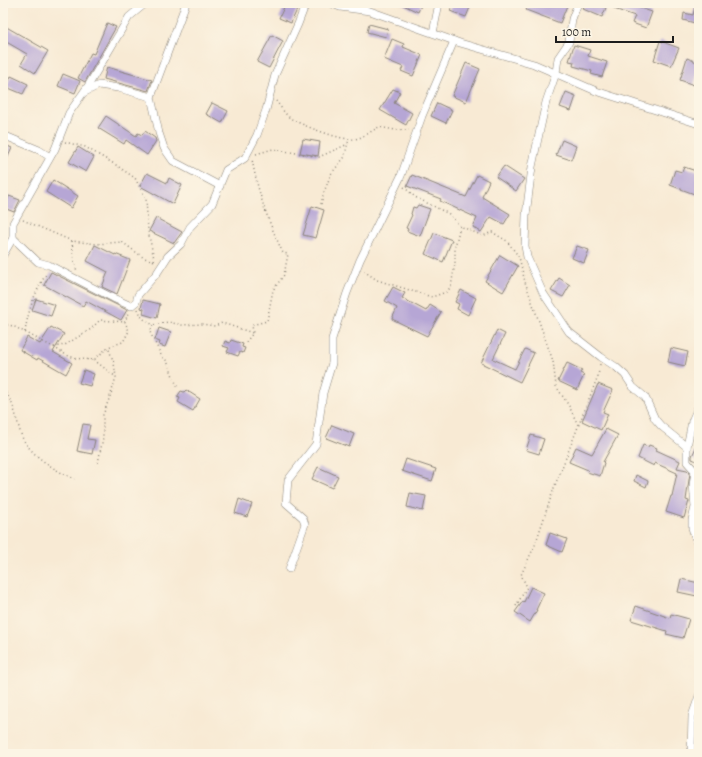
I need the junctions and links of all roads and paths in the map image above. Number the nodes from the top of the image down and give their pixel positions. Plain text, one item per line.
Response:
1 (146, 3) edge
2 (186, 3) edge
3 (306, 3) edge
4 (330, 3) edge
5 (440, 3) edge
6 (578, 3) edge
7 (433, 33) junction
8 (454, 41) junction
9 (556, 73) junction
10 (83, 93) junction
11 (270, 94) junction
12 (152, 97) junction
13 (699, 124) edge
14 (417, 129) junction
15 (3, 135) edge
16 (349, 139) junction
17 (59, 140) junction
18 (348, 144) junction
19 (50, 156) junction
20 (398, 182) junction
21 (220, 186) junction
22 (321, 204) dead end
23 (16, 216) junction
24 (460, 226) junction
25 (13, 238) junction
26 (72, 242) junction
27 (3, 255) edge
28 (155, 260) junction
29 (52, 266) junction
30 (357, 267) junction
31 (157, 273) junction
32 (81, 282) junction
33 (133, 304) junction
34 (125, 322) junction
35 (3, 324) edge
36 (152, 325) junction
37 (25, 332) junction
38 (253, 333) junction
39 (246, 342) dead end
40 (54, 347) junction
41 (108, 347) junction
42 (601, 357) junction
43 (94, 360) junction
44 (116, 377) junction
45 (180, 387) dead end
46 (3, 390) edge
47 (699, 405) edge
48 (578, 425) junction
49 (687, 446) junction
50 (98, 463) dead end
51 (75, 479) dead end
52 (699, 549) edge
53 (289, 569) dead end
54 (516, 606) dead end
55 (699, 696) edge
56 (691, 754) edge

1 - 10 street
2 - 12 street
3 - 11 street
4 - 7 street
5 - 7 street
6 - 9 street
7 - 8 street
8 - 9 street
8 - 14 street
9 - 13 street
9 - 42 street
10 - 12 street
10 - 17 street
11 - 16 path
11 - 21 street
12 - 21 street
14 - 16 path
14 - 20 street
15 - 19 street
16 - 18 path
17 - 19 street
17 - 28 path
18 - 22 path
18 - 38 path
19 - 23 street
20 - 24 path
20 - 30 street
21 - 31 street
23 - 25 street
23 - 26 path
24 - 30 path
24 - 48 path
25 - 27 street
25 - 29 street
26 - 28 path
26 - 32 path
28 - 31 path
29 - 32 street
29 - 37 path
30 - 53 street
31 - 33 street
32 - 33 street
33 - 34 path
33 - 36 path
34 - 40 path
34 - 41 path
35 - 37 path
36 - 38 path
36 - 45 path
37 - 40 path
38 - 39 path
40 - 43 path
41 - 43 path
41 - 44 path
42 - 48 path
42 - 49 street
43 - 44 path
44 - 50 path
46 - 51 path
47 - 49 street
48 - 54 path
49 - 52 street
55 - 56 street

